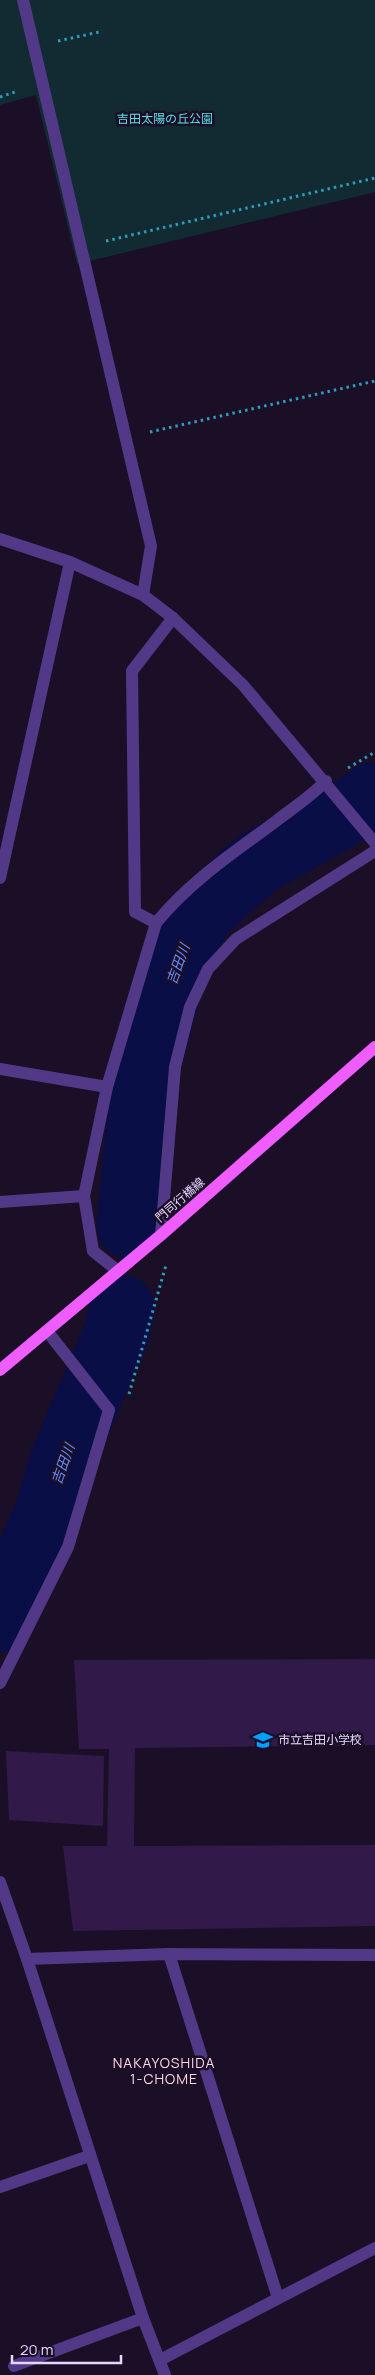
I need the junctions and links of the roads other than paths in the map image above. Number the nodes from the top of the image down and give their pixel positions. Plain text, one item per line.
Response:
1 (23, 0) edge
2 (0, 539) edge
3 (70, 562) junction
4 (143, 595) junction
5 (173, 618) junction
6 (326, 781) junction
7 (372, 840) edge
8 (375, 850) edge
9 (0, 878) edge
10 (156, 923) junction
11 (375, 1047) edge
12 (0, 1069) edge
13 (107, 1087) junction
14 (84, 1196) junction
15 (0, 1202) edge
16 (160, 1235) junction
17 (118, 1271) junction
18 (48, 1332) junction
19 (0, 1370) edge
20 (0, 1683) edge
21 (0, 1882) edge
22 (169, 1954) junction
23 (375, 1955) edge
24 (27, 1959) junction
25 (89, 2156) junction
26 (0, 2187) edge
27 (375, 2248) edge
28 (278, 2298) junction
29 (143, 2318) junction
30 (160, 2360) junction
31 (14, 2366) dead end
32 (165, 2375) edge

1 - 4 street
2 - 3 street
3 - 4 street
3 - 9 street
4 - 5 street
5 - 6 street
5 - 10 street
6 - 7 street
6 - 10 street
8 - 16 street
10 - 13 street
11 - 16 main road, 門司行橋線
12 - 13 street
13 - 14 street
14 - 15 street
14 - 17 street
16 - 17 main road, 門司行橋線
17 - 18 main road, 門司行橋線
18 - 19 main road, 門司行橋線
18 - 20 street
21 - 24 street
22 - 23 street
22 - 24 street
22 - 28 street
24 - 25 street
25 - 26 street
25 - 29 street
27 - 28 street
28 - 30 street
29 - 30 street
29 - 31 street
30 - 32 street

